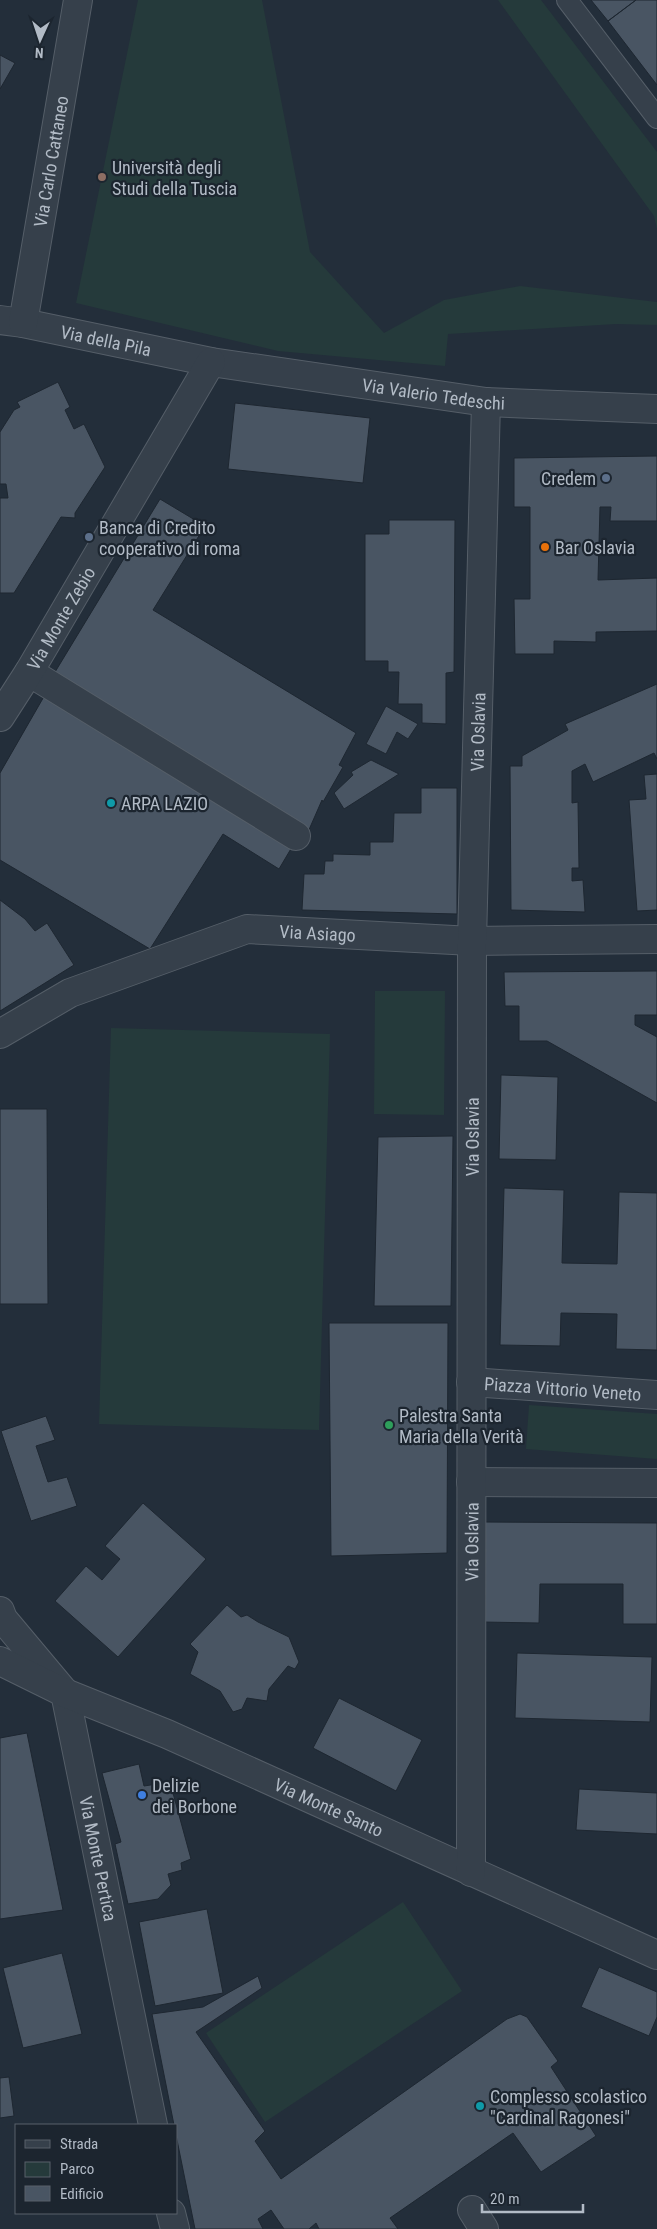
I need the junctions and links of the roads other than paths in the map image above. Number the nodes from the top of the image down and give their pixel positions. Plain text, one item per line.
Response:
1 (78, 0) edge
2 (567, 0) edge
3 (657, 118) edge
4 (11, 321) edge
5 (211, 362) junction
6 (486, 402) junction
7 (657, 409) edge
8 (29, 672) junction
9 (0, 717) edge
10 (296, 836) dead end
11 (657, 939) edge
12 (472, 941) junction
13 (0, 1034) edge
14 (471, 1382) junction
15 (657, 1395) edge
16 (470, 1482) junction
17 (657, 1483) edge
18 (0, 1611) edge
19 (0, 1661) edge
20 (65, 1693) junction
21 (472, 1872) junction
22 (657, 1954) edge
23 (153, 2124) edge
24 (171, 2214) edge
25 (175, 2229) edge

1 - 4 street, Via Carlo Cattaneo
2 - 3 lane
4 - 5 street, Via della Pila
5 - 6 street, Via Valerio Tedeschi
5 - 8 street, Via Monte Zebio
6 - 7 street, Via Valerio Tedeschi
6 - 12 street, Via Oslavia
8 - 9 street, Via Monte Zebio
8 - 10 street
11 - 12 street, Via Asiago
12 - 13 street, Via Asiago
12 - 14 street, Via Oslavia
14 - 15 street, Piazza Vittorio Veneto
14 - 16 street, Via Oslavia
16 - 17 street
16 - 21 street, Via Oslavia
18 - 20 street, Via Monte Pertica
19 - 20 street, Via Monte Santo
20 - 21 street, Via Monte Santo
20 - 23 street, Via Monte Pertica
21 - 22 street, Via Monte Santo
24 - 25 street

